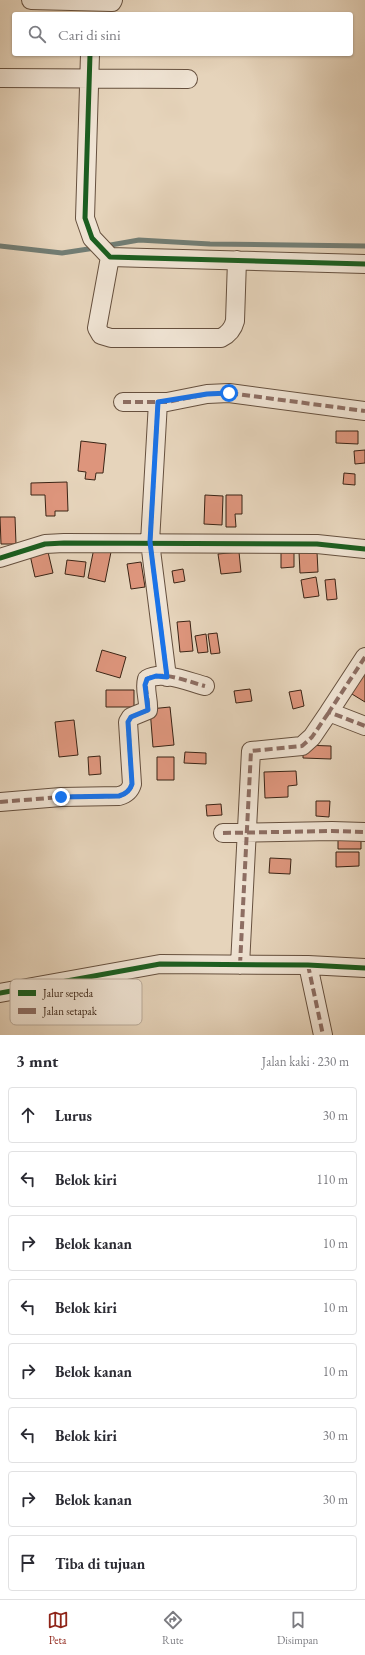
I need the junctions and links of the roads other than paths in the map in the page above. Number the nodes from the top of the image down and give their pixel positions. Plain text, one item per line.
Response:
1 (31, 0) edge
2 (116, 1) edge
3 (92, 8) edge
4 (90, 56) edge
5 (0, 78) edge
6 (89, 78) junction
7 (188, 79) dead end
8 (110, 257) junction
9 (237, 260) junction
10 (365, 264) edge
11 (123, 402) dead end
12 (158, 402) junction
13 (365, 411) edge
14 (150, 542) junction
15 (365, 549) edge
16 (0, 558) edge
17 (365, 657) edge
18 (167, 677) junction
19 (204, 686) dead end
20 (329, 712) junction
21 (365, 726) edge
22 (0, 802) edge
23 (365, 832) edge
24 (246, 833) junction
25 (223, 834) dead end
26 (240, 965) junction
27 (308, 965) junction
28 (365, 968) edge
29 (77, 979) edge
30 (10, 991) edge
31 (0, 993) edge
32 (323, 1035) edge

1 - 3 street
2 - 3 street
4 - 6 street
5 - 6 street
6 - 7 street
6 - 8 street
8 - 9 street
8 - 9 street
9 - 10 street
11 - 12 street
12 - 13 street
12 - 14 street
14 - 15 street
14 - 16 street
14 - 18 street
17 - 20 street
18 - 19 street
18 - 22 street
20 - 21 street
20 - 24 street
23 - 24 street
24 - 25 street
24 - 26 street
26 - 27 street
26 - 29 street
27 - 28 street
27 - 32 street
30 - 31 street

